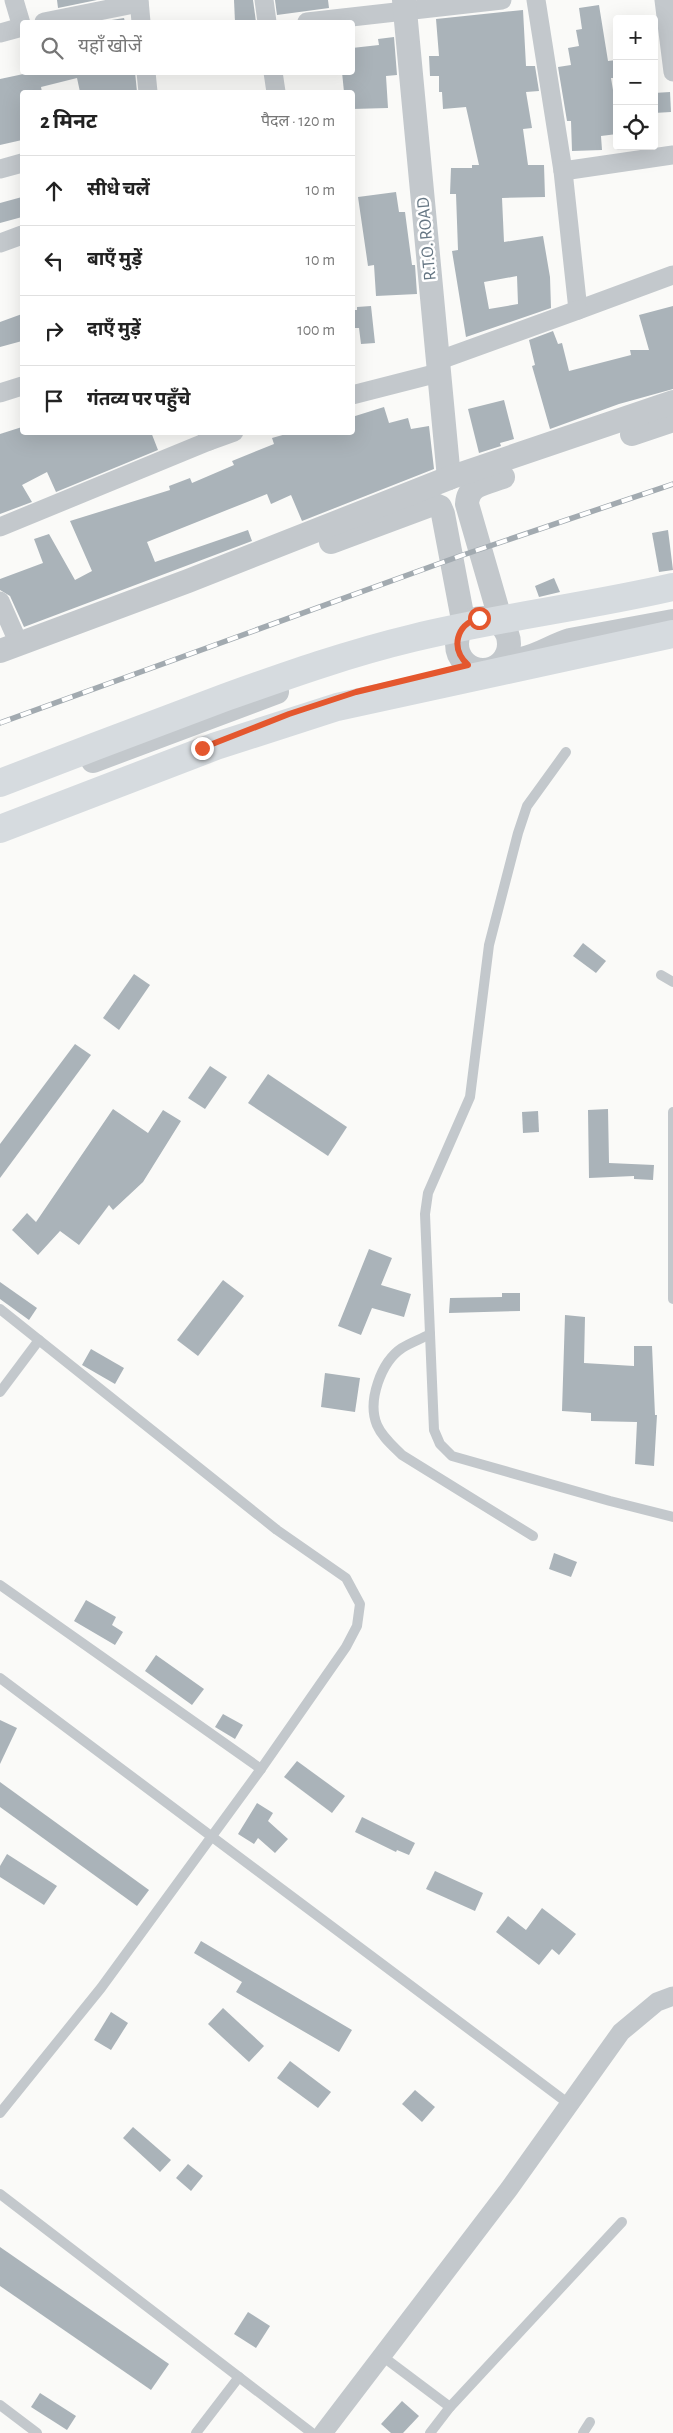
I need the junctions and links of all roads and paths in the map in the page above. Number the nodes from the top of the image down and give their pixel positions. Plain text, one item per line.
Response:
1 (14, 0) edge
2 (264, 0) edge
3 (502, 0) edge
4 (536, 0) edge
5 (664, 0) edge
6 (139, 2) edge
7 (405, 6) edge
8 (20, 20) edge
9 (54, 20) edge
10 (141, 20) edge
11 (267, 20) edge
12 (319, 20) edge
13 (20, 28) edge
14 (0, 34) edge
15 (673, 72) edge
16 (146, 75) edge
17 (273, 75) edge
18 (148, 90) edge
19 (276, 90) edge
20 (673, 155) edge
21 (20, 164) edge
22 (0, 169) edge
23 (563, 171) junction
24 (20, 236) edge
25 (0, 243) edge
26 (673, 275) edge
27 (578, 310) junction
28 (438, 368) junction
29 (20, 387) edge
30 (0, 393) edge
31 (355, 394) edge
32 (673, 402) edge
33 (673, 420) edge
34 (208, 437) edge
35 (449, 478) junction
36 (0, 526) edge
37 (673, 587) edge
38 (673, 600) edge
39 (0, 601) edge
40 (673, 621) edge
41 (504, 629) junction
42 (460, 633) junction
43 (673, 634) edge
44 (10, 647) edge
45 (501, 663) junction
46 (468, 665) junction
47 (0, 667) edge
48 (566, 752) dead end
49 (0, 783) edge
50 (0, 796) edge
51 (0, 822) edge
52 (0, 829) edge
53 (661, 975) dead end
54 (673, 982) edge
55 (673, 1112) edge
56 (673, 1299) edge
57 (0, 1309) edge
58 (430, 1334) junction
59 (38, 1340) junction
60 (0, 1392) edge
61 (673, 1517) edge
62 (533, 1536) dead end
63 (0, 1585) edge
64 (0, 1678) edge
65 (261, 1769) junction
66 (212, 1836) junction
67 (673, 1996) edge
68 (569, 2104) junction
69 (0, 2113) edge
70 (0, 2194) edge
71 (622, 2222) dead end
72 (382, 2356) junction
73 (239, 2378) junction
74 (0, 2405) edge
75 (450, 2406) junction
76 (590, 2422) dead end
77 (37, 2433) edge
78 (196, 2433) edge
79 (312, 2433) edge
80 (323, 2433) edge
81 (430, 2433) edge
82 (583, 2433) edge

1 - 8 street
2 - 11 street
3 - 7 street
4 - 23 street
5 - 15 street
6 - 9 street
6 - 10 street
7 - 12 street
7 - 28 street, R.T.O. ROAD
13 - 14 street
16 - 18 street
17 - 19 street
20 - 23 street
21 - 22 street
23 - 27 street
24 - 25 street
26 - 27 street
27 - 28 street
28 - 31 street
28 - 35 street, R.T.O. ROAD
29 - 30 street
32 - 35 street
33 - 41 street
34 - 36 street
35 - 44 street
37 - 49 main road
38 - 41 street
39 - 44 street
40 - 45 street
41 - 42 street
41 - 45 street
42 - 46 street
42 - 47 street
42 - 50 street
43 - 52 main road
45 - 46 street
46 - 51 street
48 - 58 lane
53 - 54 lane
55 - 56 lane
57 - 59 lane
58 - 61 lane
58 - 62 lane
59 - 60 lane
59 - 65 lane
63 - 65 lane
64 - 66 lane
65 - 66 lane
66 - 68 lane
66 - 69 lane
67 - 68 street
68 - 72 street
70 - 73 lane
71 - 75 lane
72 - 75 lane
72 - 80 street
73 - 78 lane
73 - 79 lane
74 - 77 lane
75 - 81 lane
76 - 82 lane

